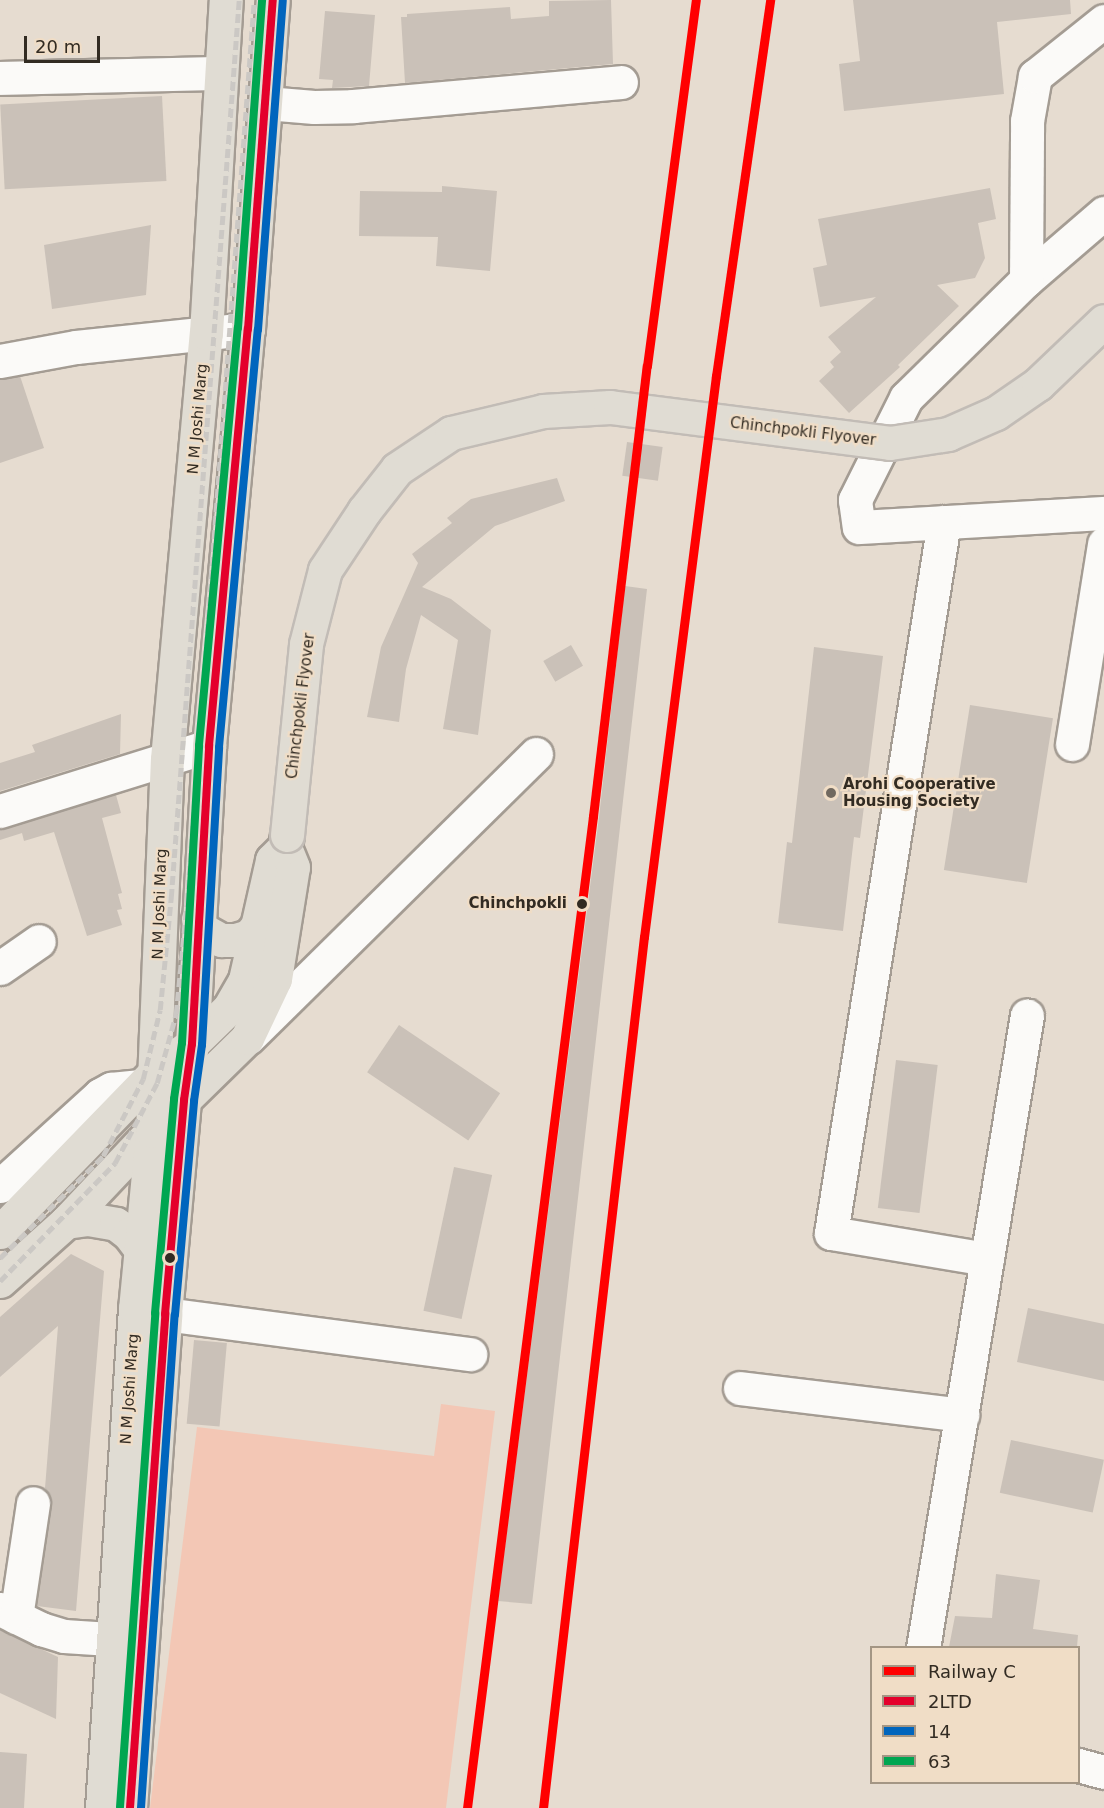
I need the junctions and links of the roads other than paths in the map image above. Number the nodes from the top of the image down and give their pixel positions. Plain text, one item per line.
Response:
1 (226, 0) edge
2 (273, 0) edge
3 (1104, 21) edge
4 (221, 73) junction
5 (0, 78) edge
6 (621, 82) dead end
7 (266, 103) junction
8 (1104, 213) edge
9 (1026, 280) junction
10 (1104, 321) edge
11 (248, 329) junction
12 (206, 333) junction
13 (0, 361) edge
14 (1104, 513) edge
15 (944, 522) junction
16 (1104, 544) edge
17 (1072, 744) dead end
18 (209, 746) junction
19 (536, 754) dead end
20 (167, 759) junction
21 (0, 811) edge
22 (286, 841) junction
23 (198, 919) junction
24 (257, 926) junction
25 (39, 942) dead end
26 (0, 968) edge
27 (1027, 1015) dead end
28 (247, 1038) junction
29 (192, 1044) junction
30 (148, 1079) junction
31 (184, 1100) junction
32 (152, 1131) junction
33 (0, 1186) edge
34 (66, 1222) junction
35 (0, 1232) edge
36 (156, 1252) junction
37 (987, 1259) junction
38 (0, 1281) edge
39 (165, 1314) junction
40 (470, 1354) dead end
41 (740, 1388) dead end
42 (962, 1415) junction
43 (33, 1503) dead end
44 (8, 1613) edge
45 (127, 1640) junction
46 (923, 1646) edge
47 (1080, 1766) edge
48 (1104, 1772) edge
49 (102, 1808) edge
50 (130, 1808) edge

1 - 4 main road, N M Joshi Marg
2 - 7 main road, N M Joshi Marg
3 - 9 street
4 - 5 street
4 - 12 main road, N M Joshi Marg
6 - 7 street
7 - 11 main road, N M Joshi Marg
8 - 9 street
9 - 15 street
10 - 22 main road, Chinchpokli Flyover, bridge
11 - 12 street
11 - 18 main road, N M Joshi Marg
12 - 13 street
12 - 20 main road, N M Joshi Marg
14 - 15 street
15 - 37 street
16 - 17 street
18 - 20 street
18 - 23 main road, N M Joshi Marg
19 - 28 street
20 - 21 street
20 - 30 main road, N M Joshi Marg
22 - 24 main road
22 - 28 main road, Chinchpokli Flyover
23 - 24 main road
23 - 29 main road, N M Joshi Marg
24 - 29 main road
25 - 26 street
27 - 37 street
28 - 31 main road
29 - 30 main road
29 - 31 main road, N M Joshi Marg
30 - 32 main road, N M Joshi Marg
30 - 33 street
30 - 35 main road
31 - 32 main road
31 - 36 main road, N M Joshi Marg
32 - 34 main road
32 - 36 main road, N M Joshi Marg
34 - 36 main road
34 - 38 main road
36 - 39 main road, N M Joshi Marg
36 - 45 main road, N M Joshi Marg
37 - 42 street
39 - 40 street
39 - 45 main road, N M Joshi Marg
41 - 42 street
42 - 46 street
43 - 44 street
44 - 45 street
45 - 49 main road, N M Joshi Marg
45 - 50 main road, N M Joshi Marg
47 - 48 street

